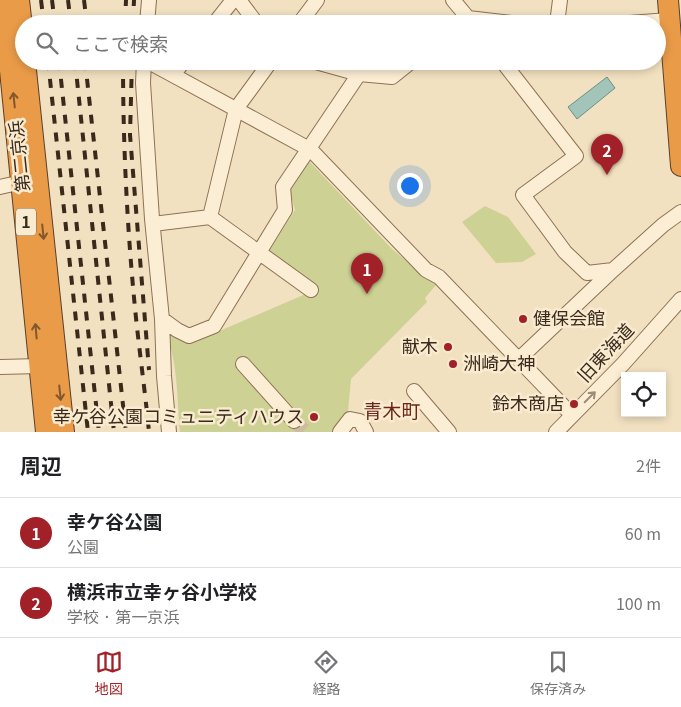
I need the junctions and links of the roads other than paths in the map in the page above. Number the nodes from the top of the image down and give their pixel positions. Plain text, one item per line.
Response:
1 (149, 0) edge
2 (233, 0) edge
3 (239, 0) edge
4 (317, 0) edge
5 (453, 0) edge
6 (560, 0) edge
7 (668, 0) edge
8 (9, 7) edge
9 (148, 15) edge
10 (221, 15) edge
11 (250, 15) edge
12 (306, 15) edge
13 (463, 15) edge
14 (558, 15) edge
15 (666, 20) edge
16 (669, 20) junction
17 (15, 22) edge
18 (26, 70) edge
19 (144, 70) edge
20 (162, 70) edge
21 (176, 70) edge
22 (264, 70) edge
23 (345, 70) edge
24 (401, 70) edge
25 (509, 70) edge
26 (359, 74) junction
27 (172, 75) junction
28 (679, 80) edge
29 (236, 109) junction
30 (309, 149) junction
31 (681, 166) edge
32 (22, 182) junction
33 (0, 188) edge
34 (681, 212) edge
35 (210, 217) junction
36 (153, 224) junction
37 (260, 252) junction
38 (612, 270) junction
39 (312, 290) dead end
40 (681, 299) edge
41 (162, 319) junction
42 (519, 359) junction
43 (243, 364) dead end
44 (40, 366) junction
45 (0, 368) edge
46 (414, 391) dead end
47 (572, 416) junction
48 (294, 421) tunnel mouth
49 (46, 432) edge
50 (64, 432) edge
51 (169, 432) edge
52 (340, 432) edge
53 (366, 432) edge
54 (449, 432) edge
55 (556, 432) edge

1 - 9 street
2 - 10 street
3 - 11 street
4 - 12 street
5 - 13 street
6 - 14 street
7 - 16 highway
8 - 17 highway, 第二京浜 / 1
32 -> 8 highway, 第二京浜 / 1
15 - 16 street
16 - 28 highway
18 -> 50 highway, 第二京浜 / 1
19 - 36 street
20 - 27 street
21 - 27 street
22 - 29 street
23 - 26 street
24 - 26 street
25 - 38 street
26 - 30 street
27 - 29 street
28 - 31 highway
29 - 30 street
29 - 35 street
30 - 37 street
30 - 42 street
32 - 33 street
44 -> 32 highway, 第二京浜 / 1
34 - 38 street
35 - 36 street
35 - 37 street
36 - 41 street
37 - 39 street
37 - 41 street
38 - 42 street
47 -> 40 street, 旧東海道
41 - 51 street
42 - 47 street
43 - 48 street
44 - 45 street
44 - 49 highway, 第二京浜 / 1
46 - 54 street
47 - 55 street, 旧東海道
52 - 53 street

